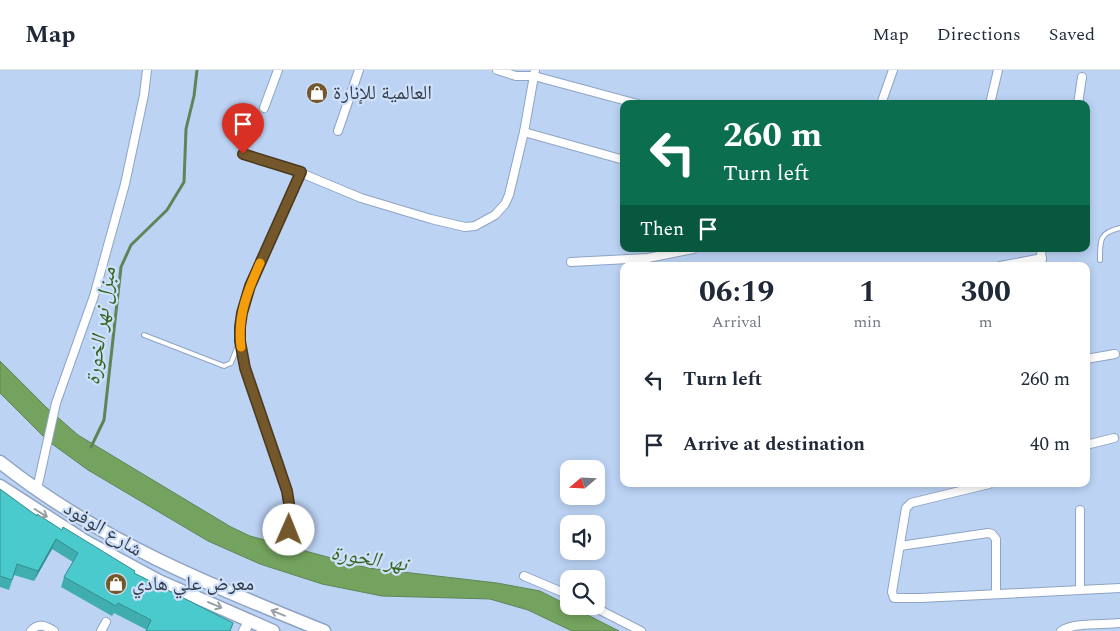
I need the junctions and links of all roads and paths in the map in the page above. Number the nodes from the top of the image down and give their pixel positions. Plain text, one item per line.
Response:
1 (147, 70) edge
2 (278, 70) edge
3 (359, 70) edge
4 (497, 70) edge
5 (893, 70) edge
6 (998, 70) edge
7 (535, 73) edge
8 (1082, 77) dead end
9 (625, 100) edge
10 (883, 100) edge
11 (991, 100) edge
12 (1079, 100) edge
13 (264, 108) dead end
14 (338, 131) dead end
15 (524, 132) junction
16 (243, 154) dead end
17 (620, 159) edge
18 (301, 172) junction
19 (1120, 228) edge
20 (683, 252) edge
21 (1041, 252) edge
22 (1042, 258) junction
23 (1100, 260) dead end
24 (571, 262) dead end
25 (648, 262) edge
26 (1021, 262) edge
27 (1042, 262) edge
28 (144, 334) dead end
29 (240, 341) junction
30 (1115, 354) dead end
31 (1090, 358) edge
32 (1114, 438) dead end
33 (1090, 444) edge
34 (0, 462) edge
35 (0, 486) edge
36 (977, 487) edge
37 (37, 489) junction
38 (1080, 510) dead end
39 (287, 540) dead end
40 (900, 546) junction
41 (524, 576) dead end
42 (1120, 588) edge
43 (1080, 590) junction
44 (560, 591) edge
45 (996, 594) junction
46 (605, 613) edge
47 (106, 622) dead end
48 (1120, 623) edge
49 (247, 626) edge
50 (1106, 628) edge
51 (266, 630) edge
52 (31, 631) edge
53 (54, 631) edge
54 (101, 631) edge
55 (324, 631) edge
56 (641, 631) edge
57 (1061, 631) edge

1 - 37 street
2 - 13 street
3 - 14 street
4 - 7 street
5 - 10 street
6 - 11 street
7 - 9 street
7 - 15 street
8 - 12 street
15 - 17 street
15 - 18 street
16 - 18 street
18 - 29 street
19 - 23 lane
20 - 25 street
21 - 22 street
22 - 26 street
22 - 27 street
24 - 25 street
28 - 29 lane
29 - 39 street
30 - 31 street
32 - 33 street
34 - 37 main road, شارع الوفود
35 -> 49 main road, شارع الوفود
36 - 40 street
55 -> 37 main road, شارع الوفود
38 - 43 street
40 - 45 street
40 - 45 street
41 - 44 street
42 - 43 street
43 - 45 street
46 - 56 street
47 - 54 street
48 - 50 street
49 - 51 main road, شارع الوفود
50 - 57 street
52 - 53 street

